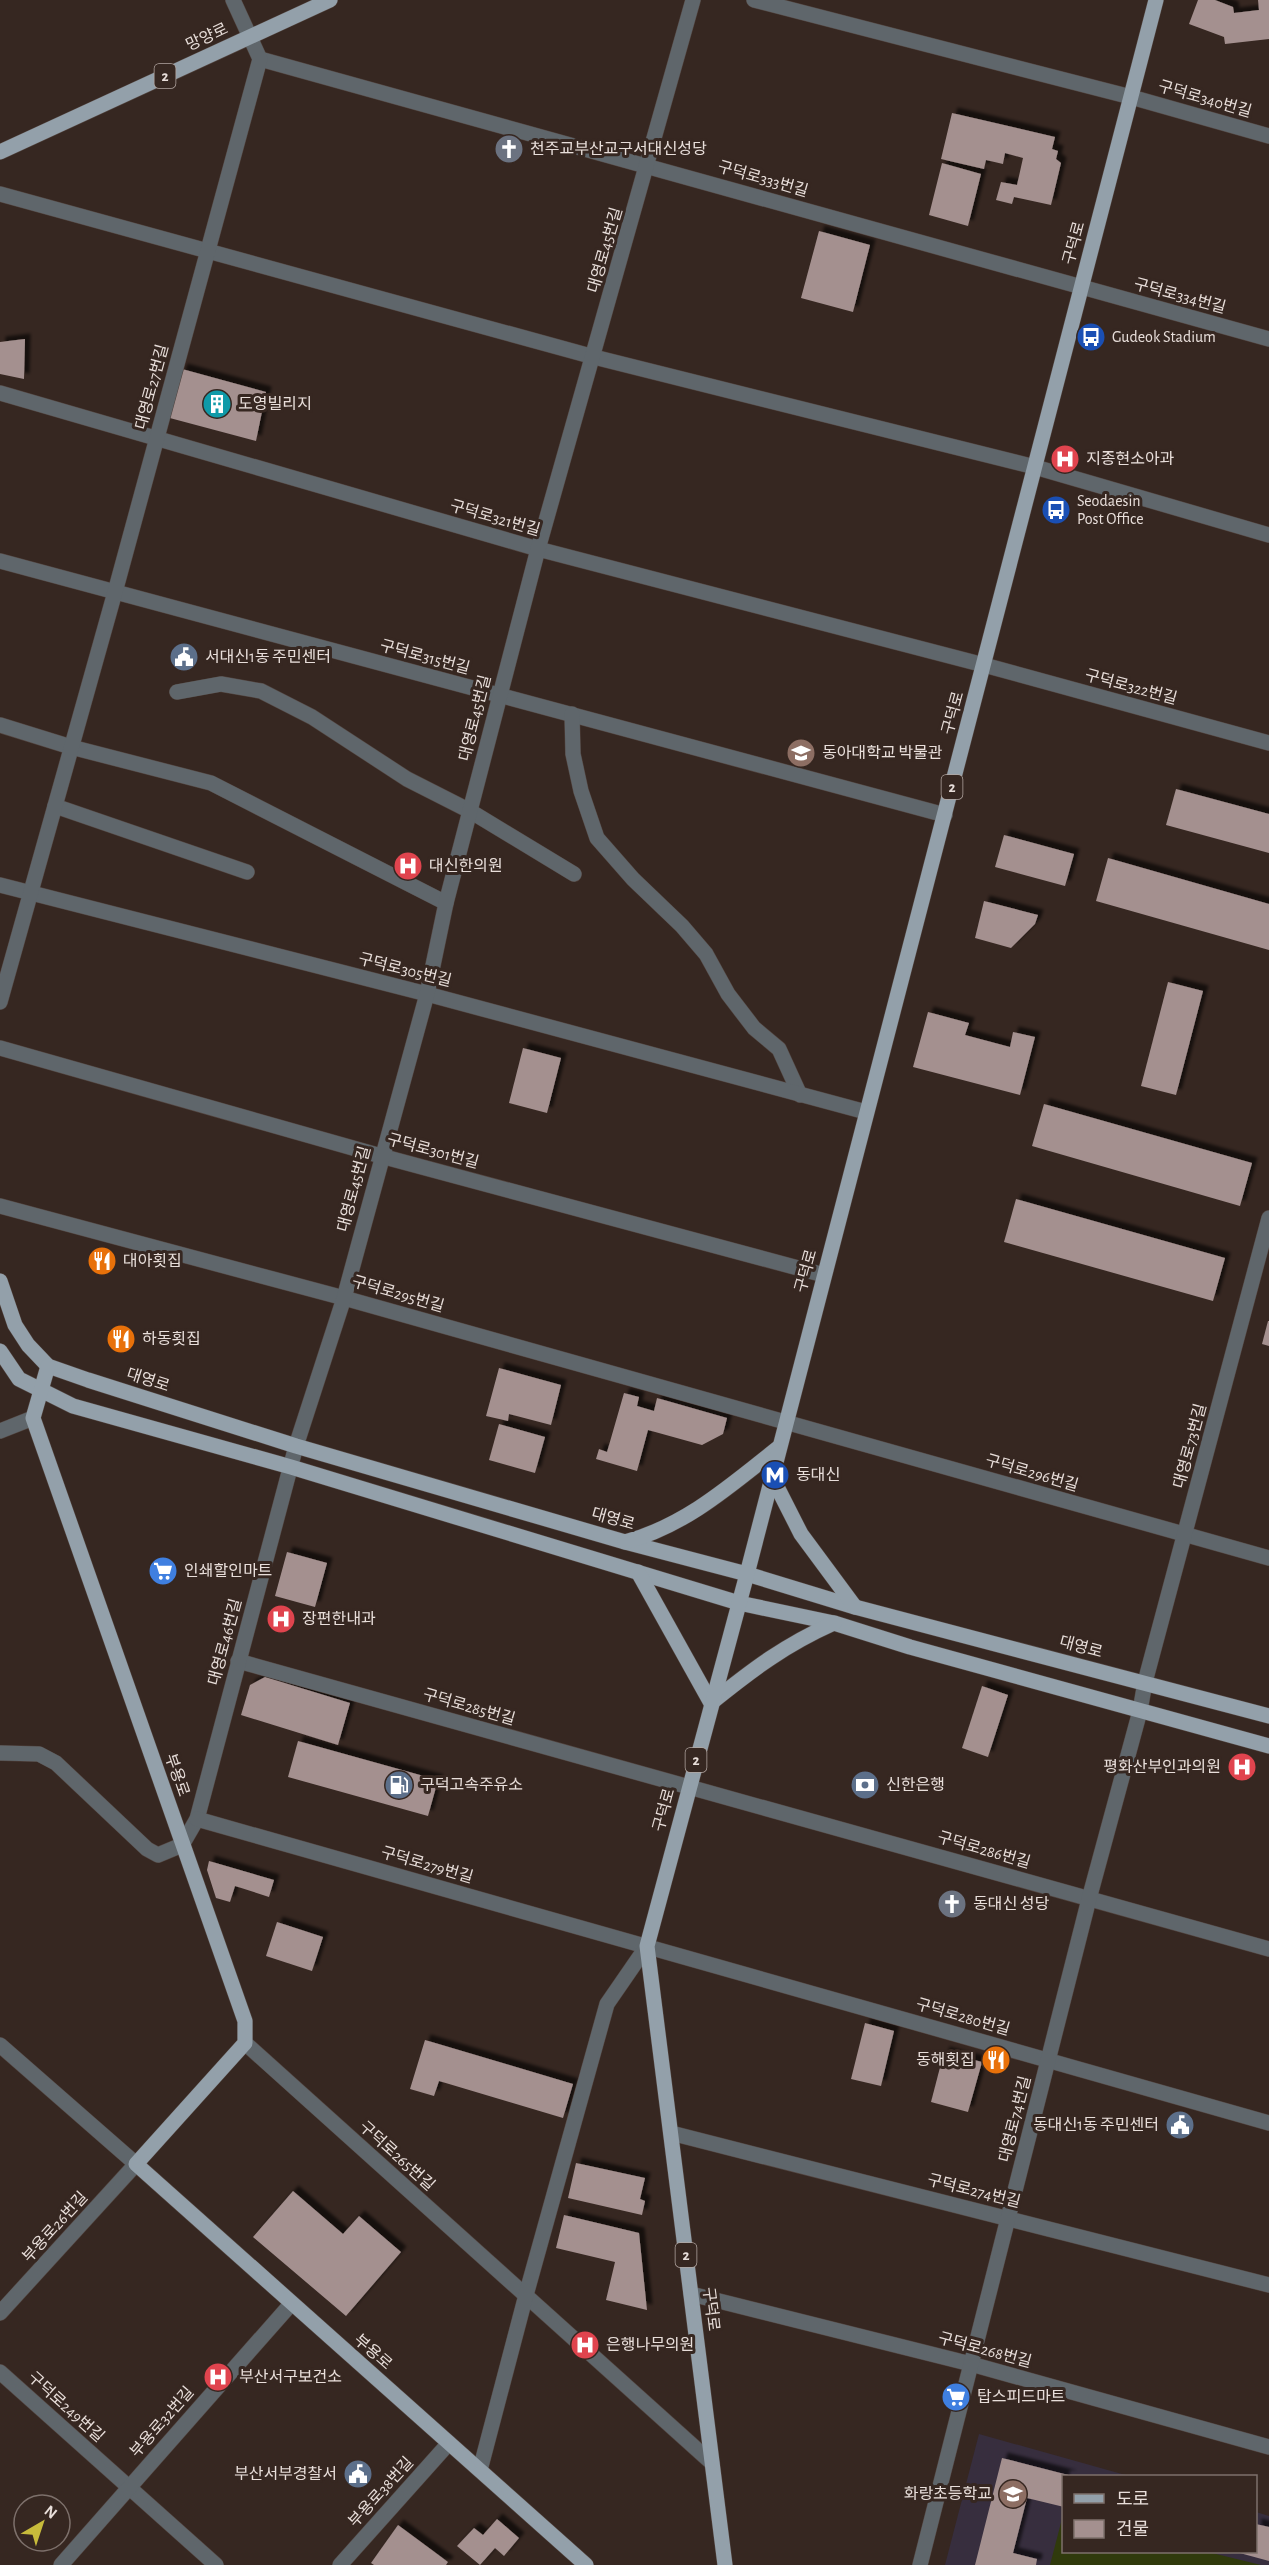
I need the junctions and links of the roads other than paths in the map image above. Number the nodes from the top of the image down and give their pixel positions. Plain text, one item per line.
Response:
1 (233, 0) edge
2 (330, 0) edge
3 (693, 0) edge
4 (754, 0) edge
5 (1156, 0) edge
6 (250, 37) junction
7 (260, 58) junction
8 (1131, 97) junction
9 (1269, 136) edge
10 (0, 152) edge
11 (647, 165) junction
12 (0, 194) edge
13 (208, 250) junction
14 (1081, 288) junction
15 (1269, 339) edge
16 (594, 357) junction
17 (0, 393) edge
18 (157, 439) junction
19 (1035, 467) junction
20 (1269, 535) edge
21 (538, 549) junction
22 (0, 561) edge
23 (115, 592) junction
24 (984, 665) junction
25 (177, 692) dead end
26 (500, 696) junction
27 (572, 714) junction
28 (0, 724) edge
29 (1269, 743) edge
30 (71, 747) junction
31 (55, 806) junction
32 (470, 811) junction
33 (945, 815) junction
34 (247, 872) dead end
35 (574, 874) dead end
36 (0, 885) edge
37 (31, 894) junction
38 (446, 903) junction
39 (427, 994) junction
40 (0, 1002) edge
41 (0, 1048) edge
42 (800, 1095) junction
43 (866, 1113) junction
44 (381, 1156) junction
45 (0, 1206) edge
46 (1269, 1218) edge
47 (824, 1275) junction
48 (0, 1281) edge
49 (344, 1298) junction
50 (0, 1351) edge
51 (48, 1366) junction
52 (42, 1392) junction
53 (33, 1418) junction
54 (785, 1423) junction
55 (0, 1431) edge
56 (296, 1446) junction
57 (778, 1448) junction
58 (291, 1467) junction
59 (771, 1475) junction
60 (1184, 1534) junction
61 (625, 1542) junction
62 (1269, 1558) edge
63 (638, 1572) junction
64 (747, 1574) junction
65 (739, 1603) junction
66 (855, 1607) junction
67 (834, 1623) junction
68 (238, 1661) junction
69 (1145, 1682) junction
70 (711, 1703) junction
71 (1140, 1711) junction
72 (1269, 1716) edge
73 (1269, 1746) edge
74 (0, 1748) edge
75 (0, 1756) edge
76 (689, 1787) junction
77 (197, 1819) junction
78 (182, 1845) junction
79 (1089, 1899) junction
80 (647, 1946) junction
81 (1269, 1949) edge
82 (245, 2043) junction
83 (0, 2044) edge
84 (1049, 2060) junction
85 (1269, 2123) edge
86 (671, 2133) junction
87 (136, 2164) junction
88 (1008, 2219) junction
89 (1269, 2285) edge
90 (691, 2294) junction
91 (526, 2295) junction
92 (291, 2304) junction
93 (0, 2313) edge
94 (971, 2364) junction
95 (0, 2372) edge
96 (449, 2443) junction
97 (1269, 2447) edge
98 (712, 2463) junction
99 (480, 2470) junction
100 (129, 2488) junction
101 (61, 2565) edge
102 (216, 2565) edge
103 (340, 2565) edge
104 (586, 2565) edge
105 (725, 2565) edge
106 (920, 2565) edge

1 - 6 street
2 - 6 main road, 망양로 / 2
3 - 11 street, 대영로45번길
4 - 8 street, 구덕로340번길
5 - 8 main road, 구덕로 / 2
6 - 7 street
6 - 10 main road, 망양로 / 2
7 - 11 street, 구덕로333번길
7 - 13 street, 대영로27번길
8 - 9 street, 구덕로340번길
8 - 14 main road, 구덕로 / 2
11 - 14 street, 구덕로333번길
11 - 16 street, 대영로45번길
12 - 13 street
13 - 16 street
13 - 18 street, 대영로27번길
14 - 15 street, 구덕로334번길
14 - 19 main road, 구덕로 / 2
16 - 19 street
16 - 21 street, 대영로45번길
17 - 18 street, 구덕로321번길
18 - 21 street, 구덕로321번길
18 - 23 street, 대영로27번길
19 - 20 street
19 - 24 main road, 구덕로 / 2
21 - 24 street, 구덕로321번길
21 - 26 street, 대영로45번길
22 - 23 street, 구덕로315번길
23 - 26 street, 구덕로315번길
23 - 30 street, 대영로27번길
24 - 29 street, 구덕로322번길
24 - 33 main road, 구덕로 / 2
25 - 32 street
26 - 27 street, 구덕로315번길
26 - 32 street, 대영로45번길
27 - 33 street, 구덕로315번길
27 - 42 street
28 - 30 street
30 - 31 street, 대영로27번길
30 - 38 street
31 - 34 street
31 - 37 street, 대영로27번길
32 - 35 street
32 - 38 street, 대영로45번길
33 - 43 main road, 구덕로 / 2
36 - 37 street, 구덕로305번길
37 - 39 street, 구덕로305번길
37 - 40 street, 대영로27번길
38 - 39 street, 대영로45번길
39 - 42 street, 구덕로305번길
39 - 44 street, 대영로45번길
41 - 44 street, 구덕로301번길
42 - 43 street, 구덕로305번길
43 - 47 main road, 구덕로 / 2
44 - 47 street, 구덕로301번길
44 - 49 street, 대영로45번길
45 - 49 street, 구덕로295번길
46 - 60 street, 대영로73번길
47 - 54 main road, 구덕로 / 2
48 - 51 main road, 대영로
49 - 54 street, 구덕로295번길
49 - 56 street, 대영로45번길
50 - 52 main road
51 - 52 main road
51 - 56 main road, 대영로
52 - 53 main road
52 - 58 main road
53 - 55 street
53 - 78 main road, 부용로
54 - 57 main road, 구덕로 / 2
54 - 60 street, 구덕로296번길
56 - 58 street, 대영로46번길
56 - 61 main road, 대영로
57 - 59 main road, 구덕로 / 2
57 - 61 main road
58 - 63 main road
58 - 68 street, 대영로46번길
59 - 64 main road, 구덕로 / 2
59 - 66 main road
60 - 62 street, 구덕로296번길
60 - 69 street, 대영로73번길
61 - 64 main road, 대영로
63 - 65 main road
63 - 70 main road
64 - 65 main road, 구덕로 / 2
64 - 66 main road, 대영로
65 - 67 main road
65 - 70 main road, 구덕로 / 2
66 - 69 main road, 대영로
67 - 70 main road
67 - 71 main road
68 - 76 street, 구덕로285번길
68 - 77 street, 대영로46번길
69 - 71 street, 대영로74번길
69 - 72 main road, 대영로
70 - 76 main road, 구덕로 / 2
71 - 73 main road
71 - 79 street, 대영로74번길
74 - 75 street
75 - 78 street
76 - 79 street, 구덕로286번길
76 - 80 main road, 구덕로 / 2
77 - 78 street, 대영로46번길
77 - 80 street, 구덕로279번길
78 - 82 main road, 부용로
79 - 81 street, 구덕로286번길
79 - 84 street, 대영로74번길
80 - 84 street, 구덕로280번길
80 - 86 main road, 구덕로 / 2
80 - 91 street
82 - 87 main road
82 - 91 street, 구덕로265번길
83 - 87 street, 부용로
84 - 85 street, 구덕로280번길
84 - 88 street, 대영로74번길
86 - 88 street, 구덕로274번길
86 - 90 main road, 구덕로 / 2
87 - 92 main road, 부용로
87 - 93 street, 부용로26번길
88 - 89 street, 구덕로274번길
88 - 94 street, 대영로74번길
90 - 94 street, 구덕로268번길
90 - 98 main road, 구덕로 / 2
91 - 98 street, 구덕로265번길
91 - 99 street
92 - 96 main road, 부용로
92 - 100 street, 부용로32번길
94 - 97 street, 구덕로268번길
94 - 106 street, 대영로74번길
95 - 100 street, 구덕로249번길
96 - 99 main road, 부용로
96 - 103 street, 부용로38번길
98 - 105 main road, 구덕로 / 2
99 - 104 main road, 부용로
100 - 101 street, 부용로32번길
100 - 102 street, 구덕로249번길

